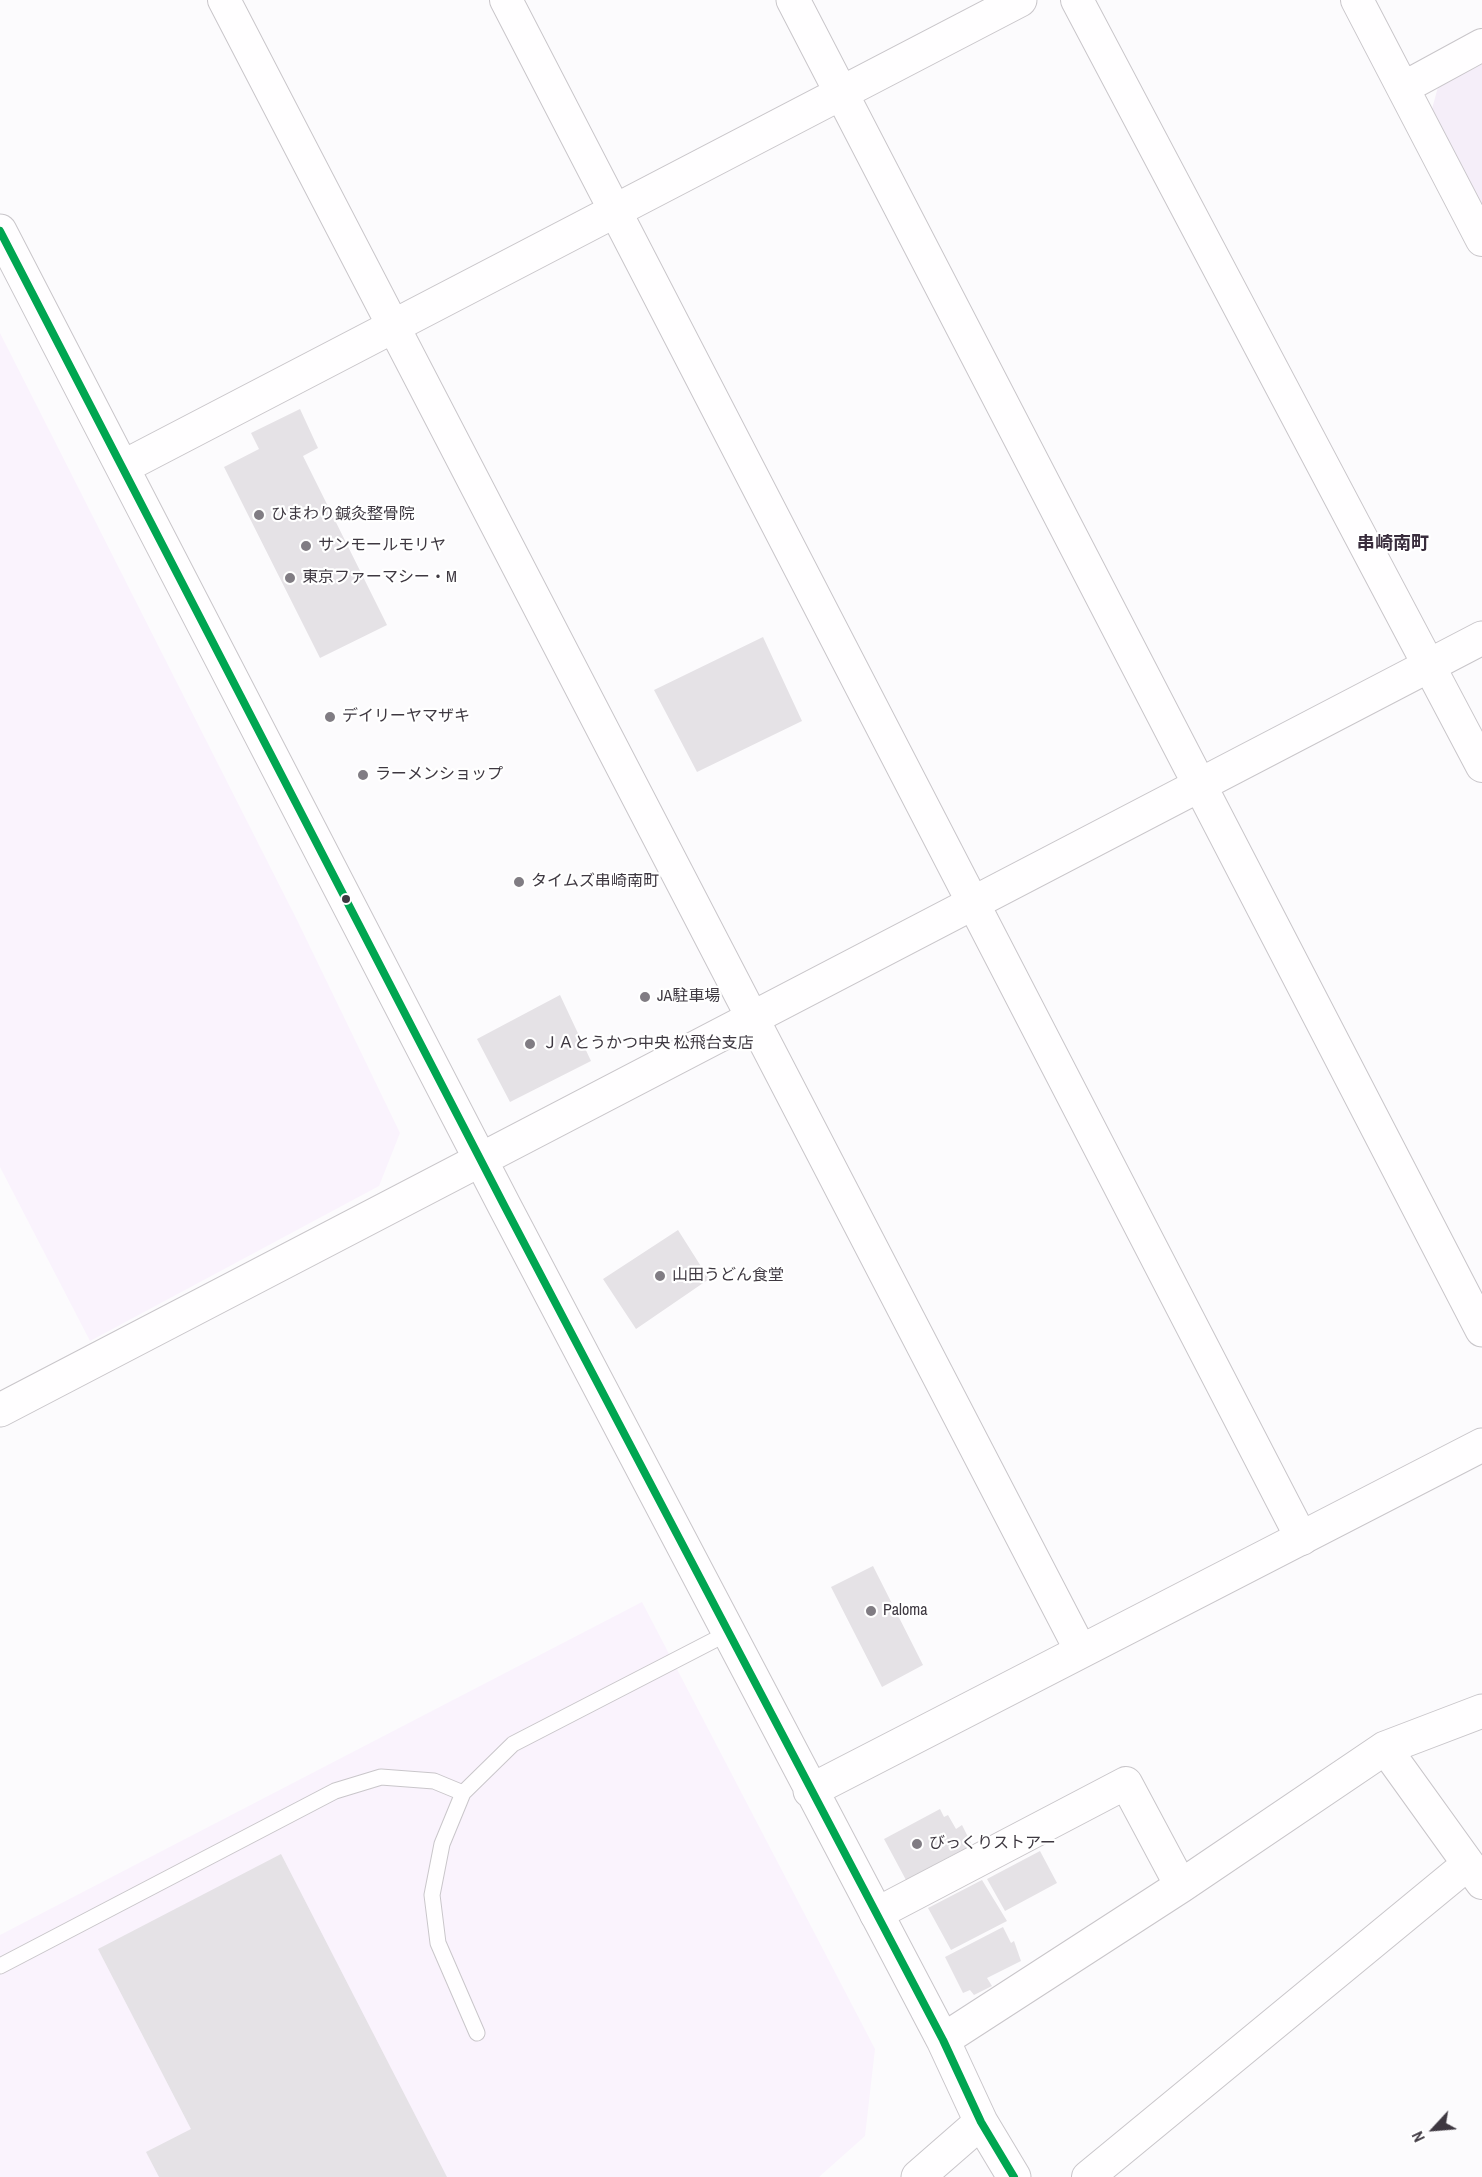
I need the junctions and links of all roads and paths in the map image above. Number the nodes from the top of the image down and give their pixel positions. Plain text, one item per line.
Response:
1 (224, 0) edge
2 (506, 0) edge
3 (793, 0) edge
4 (1020, 0) edge
5 (1077, 0) edge
6 (1357, 0) edge
7 (1482, 45) edge
8 (1403, 88) junction
9 (841, 94) junction
10 (614, 211) junction
11 (0, 231) edge
12 (1482, 240) edge
13 (395, 327) junction
14 (123, 467) junction
15 (1482, 638) edge
16 (1430, 666) junction
17 (1482, 766) edge
18 (1201, 786) junction
19 (973, 903) junction
20 (752, 1017) junction
21 (481, 1160) junction
22 (1482, 1330) edge
23 (0, 1410) edge
24 (1482, 1445) edge
25 (1302, 1539) junction
26 (728, 1633) junction
27 (1081, 1651) junction
28 (1482, 1711) edge
29 (1385, 1748) junction
30 (810, 1791) junction
31 (463, 1793) junction
32 (1475, 1873) edge
33 (1181, 1886) junction
34 (876, 1914) junction
35 (0, 1966) edge
36 (477, 2033) dead end
37 (944, 2040) junction
38 (981, 2122) junction
39 (918, 2177) edge
40 (1014, 2177) edge
41 (1088, 2177) edge

1 - 13 street
2 - 10 street
3 - 9 street
4 - 9 street
5 - 16 street
6 - 8 street
7 - 8 street
8 - 12 street
9 - 10 street
9 - 18 street
10 - 13 street
10 - 19 street
11 - 14 street
13 - 14 street
13 - 20 street
14 - 21 street
15 - 16 street
16 - 17 street
16 - 18 street
18 - 19 street
18 - 22 street
19 - 20 street
19 - 25 street
20 - 21 street
20 - 27 street
21 - 23 street
21 - 26 street
24 - 25 street
25 - 27 street
26 - 30 street
26 - 31 lane
27 - 30 street
28 - 29 street
29 - 32 street
29 - 33 street
30 - 34 street
31 - 35 lane
31 - 36 lane
32 - 41 street
33 - 34 street
33 - 37 street
34 - 37 street
37 - 38 street
38 - 39 street
38 - 40 street

